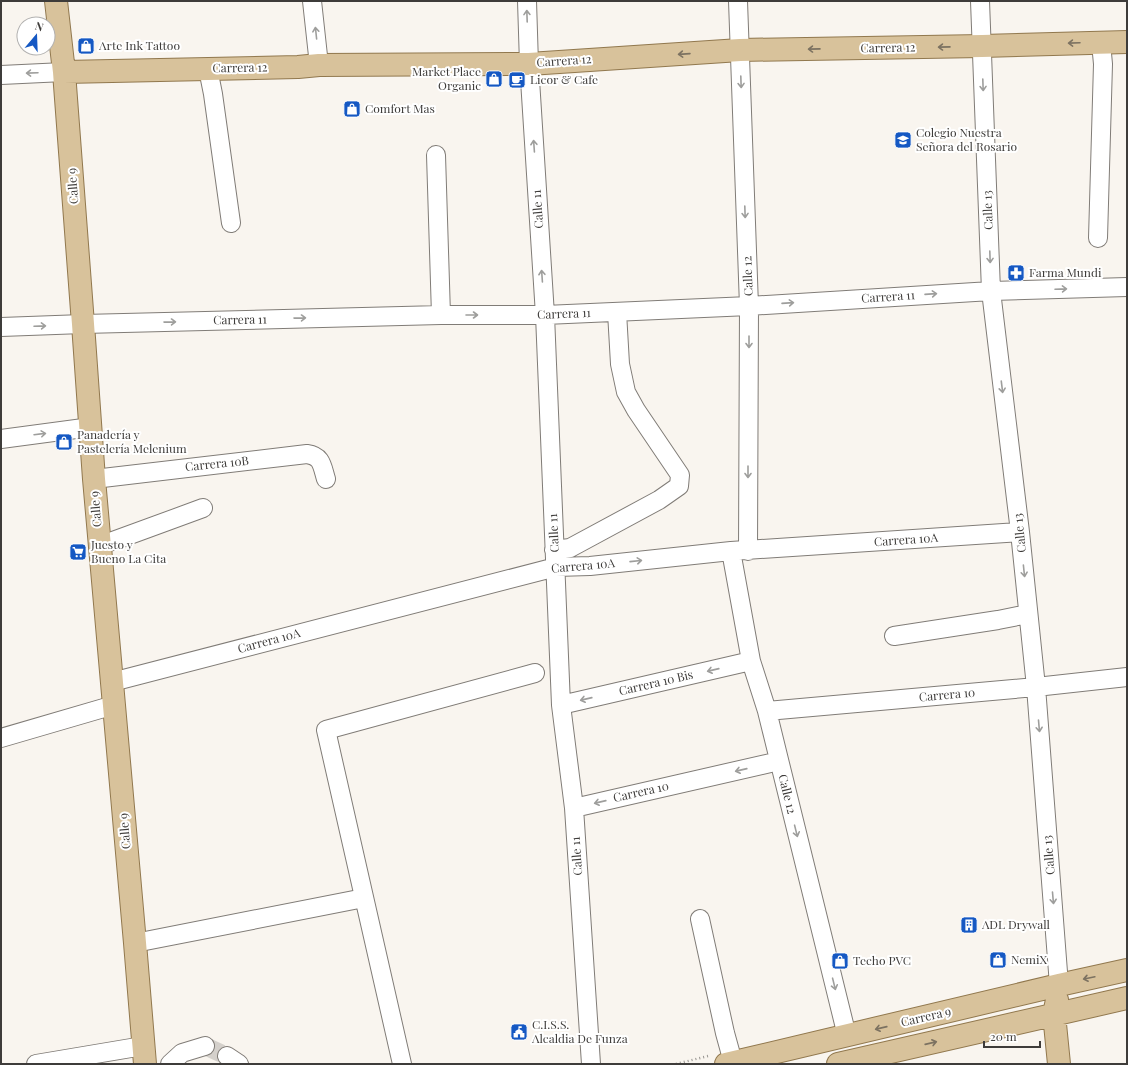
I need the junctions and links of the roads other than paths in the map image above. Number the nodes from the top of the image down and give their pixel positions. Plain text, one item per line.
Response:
1 (56, 1) edge
2 (312, 1) edge
3 (527, 1) edge
4 (738, 1) edge
5 (980, 1) edge
6 (1127, 42) edge
7 (1101, 43) junction
8 (982, 46) junction
9 (740, 50) junction
10 (529, 64) junction
11 (319, 65) junction
12 (208, 69) junction
13 (64, 72) junction
14 (1, 75) edge
15 (436, 155) dead end
16 (231, 223) dead end
17 (1098, 238) dead end
18 (1127, 287) edge
19 (991, 291) junction
20 (749, 306) junction
21 (617, 312) junction
22 (441, 315) junction
23 (545, 315) junction
24 (83, 324) junction
25 (1, 327) edge
26 (91, 427) junction
27 (1, 439) edge
28 (326, 478) dead end
29 (94, 479) junction
30 (203, 508) dead end
31 (1020, 532) junction
32 (99, 544) junction
33 (739, 551) junction
34 (555, 558) junction
35 (1028, 614) junction
36 (894, 636) dead end
37 (751, 661) junction
38 (535, 673) dead end
39 (1127, 677) edge
40 (112, 682) junction
41 (1036, 688) junction
42 (114, 705) junction
43 (561, 705) junction
44 (767, 712) junction
45 (1, 738) edge
46 (779, 761) junction
47 (574, 808) junction
48 (364, 898) junction
49 (700, 919) dead end
50 (135, 943) junction
51 (1127, 970) edge
52 (1060, 985) junction
53 (1127, 998) edge
54 (1054, 1014) junction
55 (847, 1036) junction
56 (205, 1046) tunnel mouth
57 (144, 1055) edge
58 (729, 1063) edge
59 (36, 1064) edge
60 (170, 1064) edge
61 (402, 1064) edge
62 (591, 1064) edge
63 (838, 1064) edge
64 (1058, 1064) edge

1 - 13 main road, Calle 9
11 -> 2 street
10 -> 3 street, Calle 11
4 - 9 street, Calle 12
5 - 8 street, Calle 13
6 - 7 main road, Carrera 12
7 -> 8 main road, Carrera 12
7 - 17 street
8 -> 9 main road, Carrera 12
8 -> 19 street, Calle 13
9 -> 10 main road, Carrera 12
9 -> 20 street, Calle 12
10 - 11 main road, Carrera 12
23 -> 10 street, Calle 11
11 - 12 main road, Carrera 12
12 - 13 main road, Carrera 12
12 - 16 street
13 -> 14 street, Carrera 12
13 - 24 main road, Calle 9
15 - 22 street
19 -> 18 street, Carrera 11
20 -> 19 street, Carrera 11
19 -> 31 street, Calle 13
20 - 21 street, Carrera 11
20 -> 33 street, Calle 12
21 - 23 street, Carrera 11
21 - 34 street
22 -> 23 street, Carrera 11
24 -> 22 street, Carrera 11
23 - 34 street, Calle 11
25 -> 24 street, Carrera 11
24 - 26 main road, Calle 9
27 -> 26 street
26 - 29 main road, Calle 9
28 - 29 street, Carrera 10B
29 - 32 main road, Calle 9
30 - 32 street
31 - 33 street, Carrera 10A
31 -> 35 street, Calle 13
32 - 40 main road, Calle 9
34 -> 33 street, Carrera 10A
33 - 37 street, Calle 12
34 - 40 street, Carrera 10A
34 - 43 street, Calle 11
35 - 36 street
35 - 41 street, Calle 13
37 -> 43 street, Carrera 10 Bis
37 - 44 street, Calle 12
38 - 48 street
39 - 41 street, Carrera 10
40 - 42 main road, Calle 9
41 - 44 street, Carrera 10
41 -> 52 street, Calle 13
42 - 45 street
42 - 50 main road, Calle 9
43 - 47 street, Calle 11
44 - 46 street, Calle 12
46 -> 47 street, Carrera 10
46 -> 55 street, Calle 12
47 - 62 street, Calle 11
48 - 50 street
48 - 61 street
49 - 58 street
50 - 57 main road, Calle 9
51 -> 52 main road, Carrera 9
52 - 54 main road, Calle 13
52 -> 55 main road, Carrera 9
53 - 54 main road
63 -> 54 main road
54 - 64 main road, Calle 13
55 - 58 main road, Carrera 9
56 - 60 street
57 - 59 street

